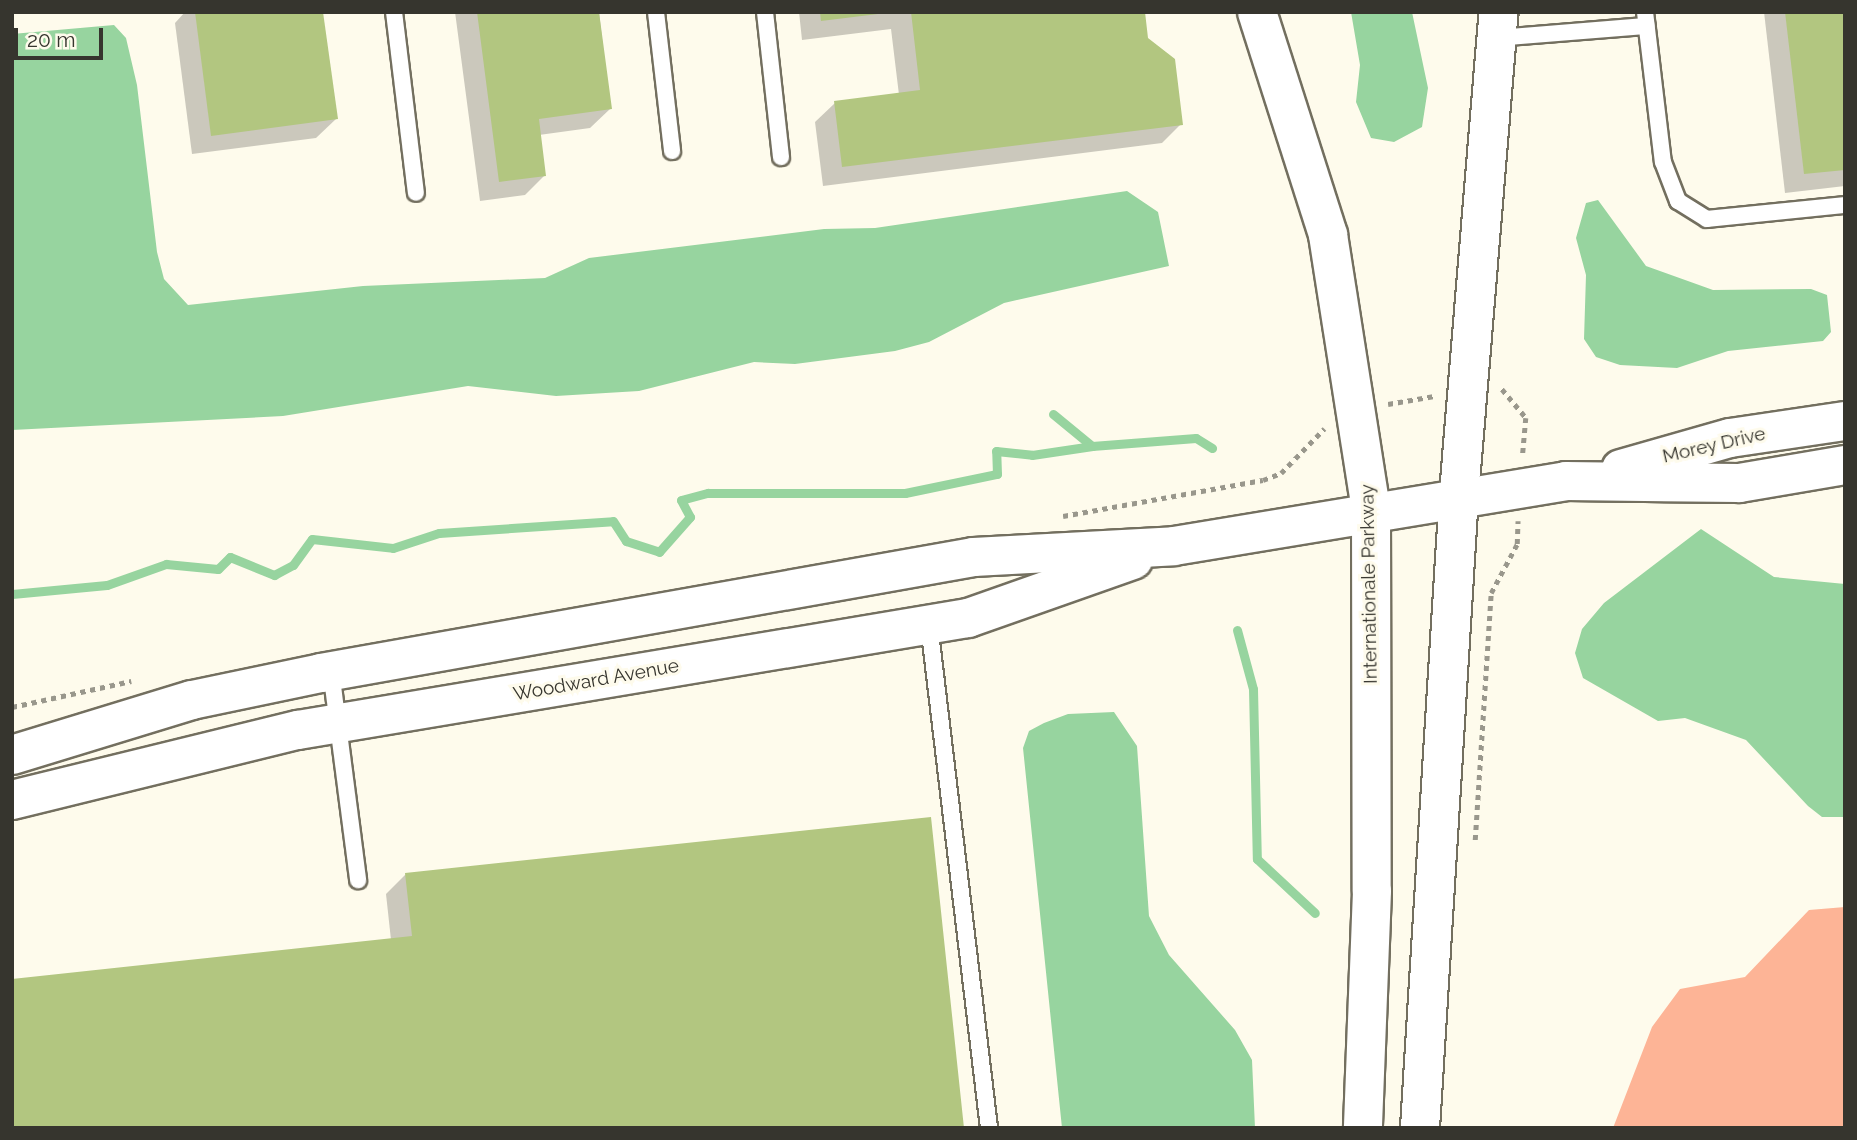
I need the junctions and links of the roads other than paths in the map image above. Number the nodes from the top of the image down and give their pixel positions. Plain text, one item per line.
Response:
1 (394, 12) edge
2 (656, 12) edge
3 (765, 12) edge
4 (1257, 12) edge
5 (1646, 19) edge
6 (1498, 25) edge
7 (672, 151) dead end
8 (781, 157) dead end
9 (415, 192) dead end
10 (1845, 205) edge
11 (1845, 421) edge
12 (1845, 465) edge
13 (1585, 479) junction
14 (1459, 494) junction
15 (1371, 509) junction
16 (1174, 546) junction
17 (929, 624) junction
18 (331, 671) junction
19 (336, 724) junction
20 (12, 755) edge
21 (12, 800) edge
22 (358, 880) dead end
23 (989, 1128) edge
24 (1363, 1128) edge
25 (1420, 1128) edge

1 - 9 lane
2 - 7 lane
3 - 8 lane
4 - 15 street, Internationale Parkway
5 - 6 lane
5 - 10 lane
6 - 14 street
11 - 13 street, Morey Drive
12 - 13 street, Morey Drive
13 - 14 street, Morey Drive
14 - 15 street, Woodward Avenue
14 - 25 street
15 - 16 street, Woodward Avenue
15 - 24 street, Internationale Parkway
16 - 17 street, Woodward Avenue
16 - 18 street, Woodward Avenue
17 - 19 street, Woodward Avenue
17 - 23 lane
18 - 19 lane
18 - 20 street, Woodward Avenue
19 - 21 street, Woodward Avenue
19 - 22 lane

